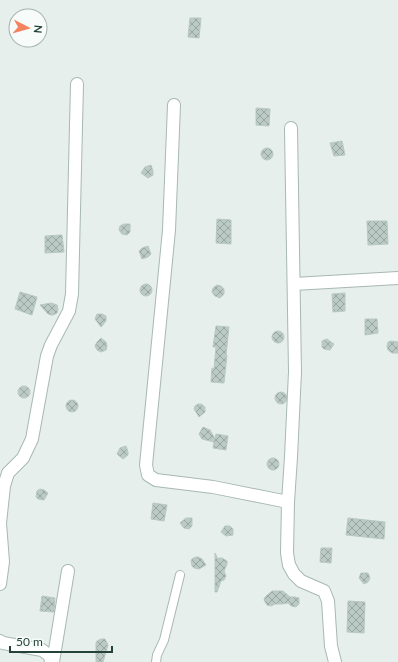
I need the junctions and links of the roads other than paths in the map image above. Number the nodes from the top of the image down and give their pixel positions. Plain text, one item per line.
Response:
1 (77, 84) dead end
2 (174, 105) dead end
3 (290, 128) dead end
4 (398, 278) edge
5 (294, 284) junction
6 (288, 502) junction
7 (68, 571) dead end
8 (180, 575) dead end
9 (0, 584) edge
10 (0, 640) edge
11 (52, 662) edge
12 (156, 662) edge
13 (335, 662) edge

1 - 9 street
2 - 6 street
3 - 5 street
4 - 5 street
5 - 6 street
6 - 13 street
7 - 11 street
8 - 12 lane
10 - 11 street

